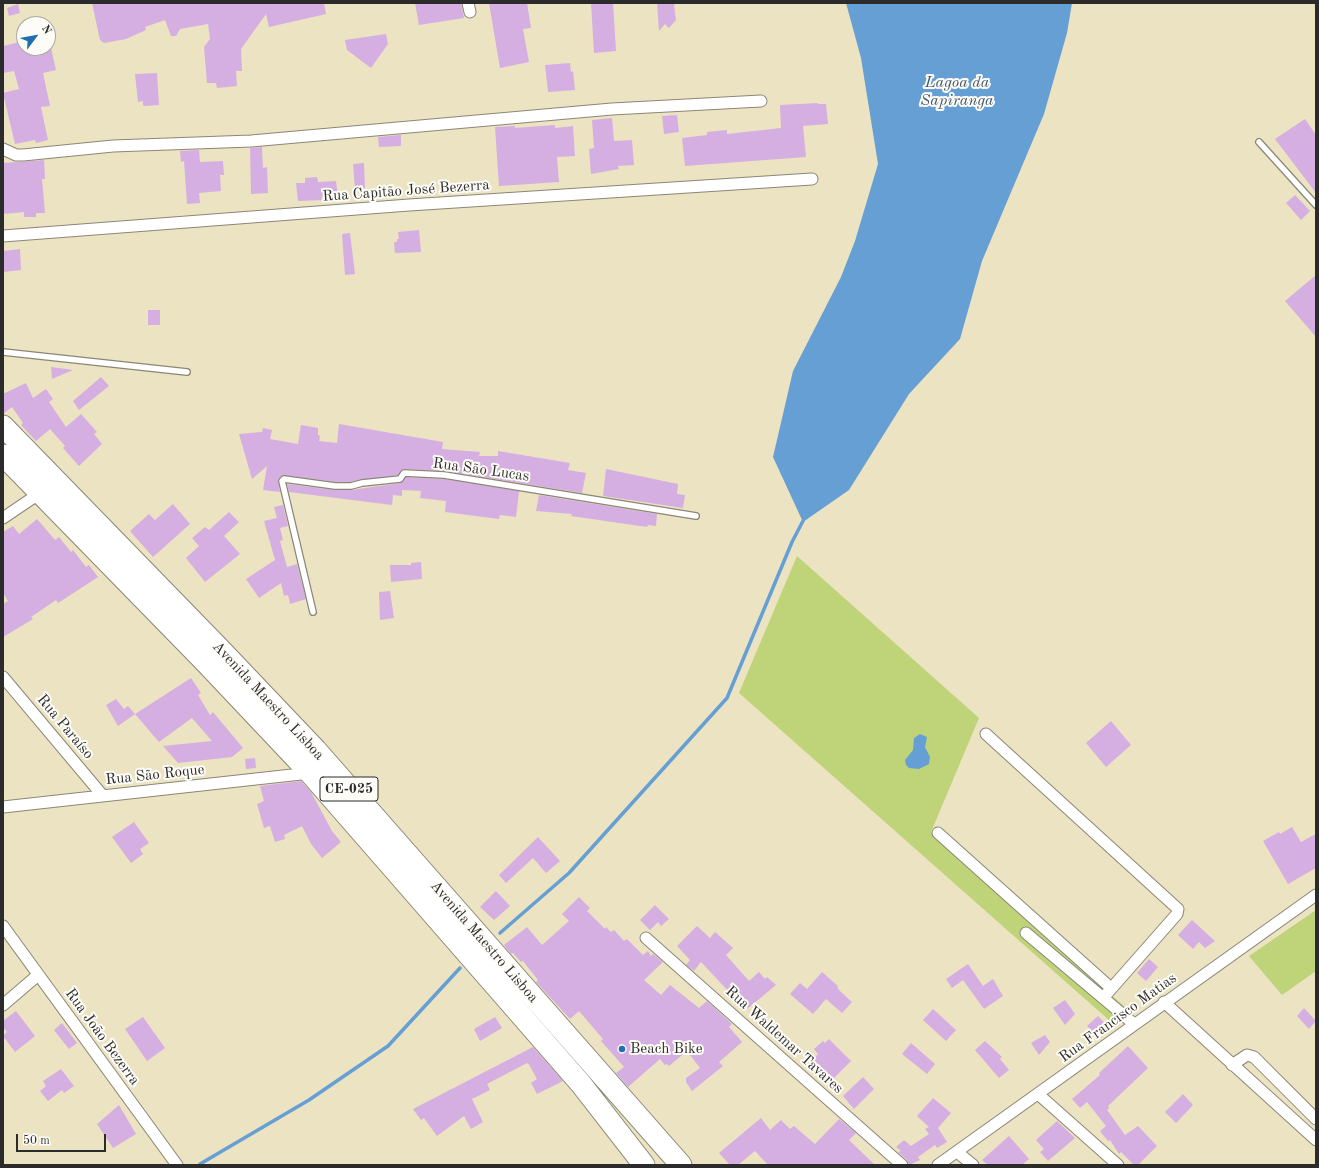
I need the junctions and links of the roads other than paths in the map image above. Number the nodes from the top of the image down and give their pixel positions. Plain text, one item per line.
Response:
1 (761, 101) dead end
2 (1259, 142) dead end
3 (3, 149) edge
4 (812, 178) dead end
5 (1316, 205) edge
6 (3, 236) edge
7 (3, 352) edge
8 (187, 372) dead end
9 (3, 426) edge
10 (3, 455) edge
11 (40, 493) junction
12 (696, 516) dead end
13 (3, 518) edge
14 (313, 612) dead end
15 (3, 677) edge
16 (986, 734) dead end
17 (310, 773) junction
18 (103, 796) junction
19 (3, 807) edge
20 (938, 833) dead end
21 (1316, 895) edge
22 (3, 926) edge
23 (1026, 933) dead end
24 (646, 938) dead end
25 (38, 975) junction
26 (1111, 988) junction
27 (1102, 998) junction
28 (1164, 1002) junction
29 (3, 1005) edge
30 (1134, 1024) junction
31 (1232, 1065) junction
32 (1038, 1094) junction
33 (1316, 1119) edge
34 (1316, 1140) edge
35 (957, 1152) junction
36 (177, 1165) edge
37 (644, 1165) edge
38 (681, 1165) edge
39 (902, 1165) edge
40 (938, 1165) edge
41 (972, 1165) edge
42 (1118, 1165) edge

1 - 3 street
2 - 5 lane
4 - 6 street, Rua Capitão José Bezerra
7 - 8 lane
9 - 38 highway, Avenida Maestro Lisboa / CE-025
10 - 11 highway, Avenida Maestro Lisboa / CE-025
11 - 13 street
11 - 17 highway, Avenida Maestro Lisboa / CE-025
12 - 14 lane, Rua São Lucas
15 - 18 street, Rua Paraíso
16 - 26 street
17 - 18 street, Rua São Roque
17 - 37 highway, Avenida Maestro Lisboa / CE-025
18 - 19 street, Rua São Roque
20 - 26 street
21 - 28 street, Rua Francisco Matias
22 - 25 street, Rua João Bezerra
23 - 27 street
24 - 39 street, Rua Waldemar Tavares
25 - 29 street
25 - 36 street, Rua João Bezerra
26 - 27 street
27 - 30 street
28 - 30 street, Rua Francisco Matias
28 - 31 street
30 - 32 street, Rua Francisco Matias
31 - 33 street
31 - 34 street
32 - 35 street, Rua Francisco Matias
32 - 42 street
35 - 40 street, Rua Francisco Matias
35 - 41 street

